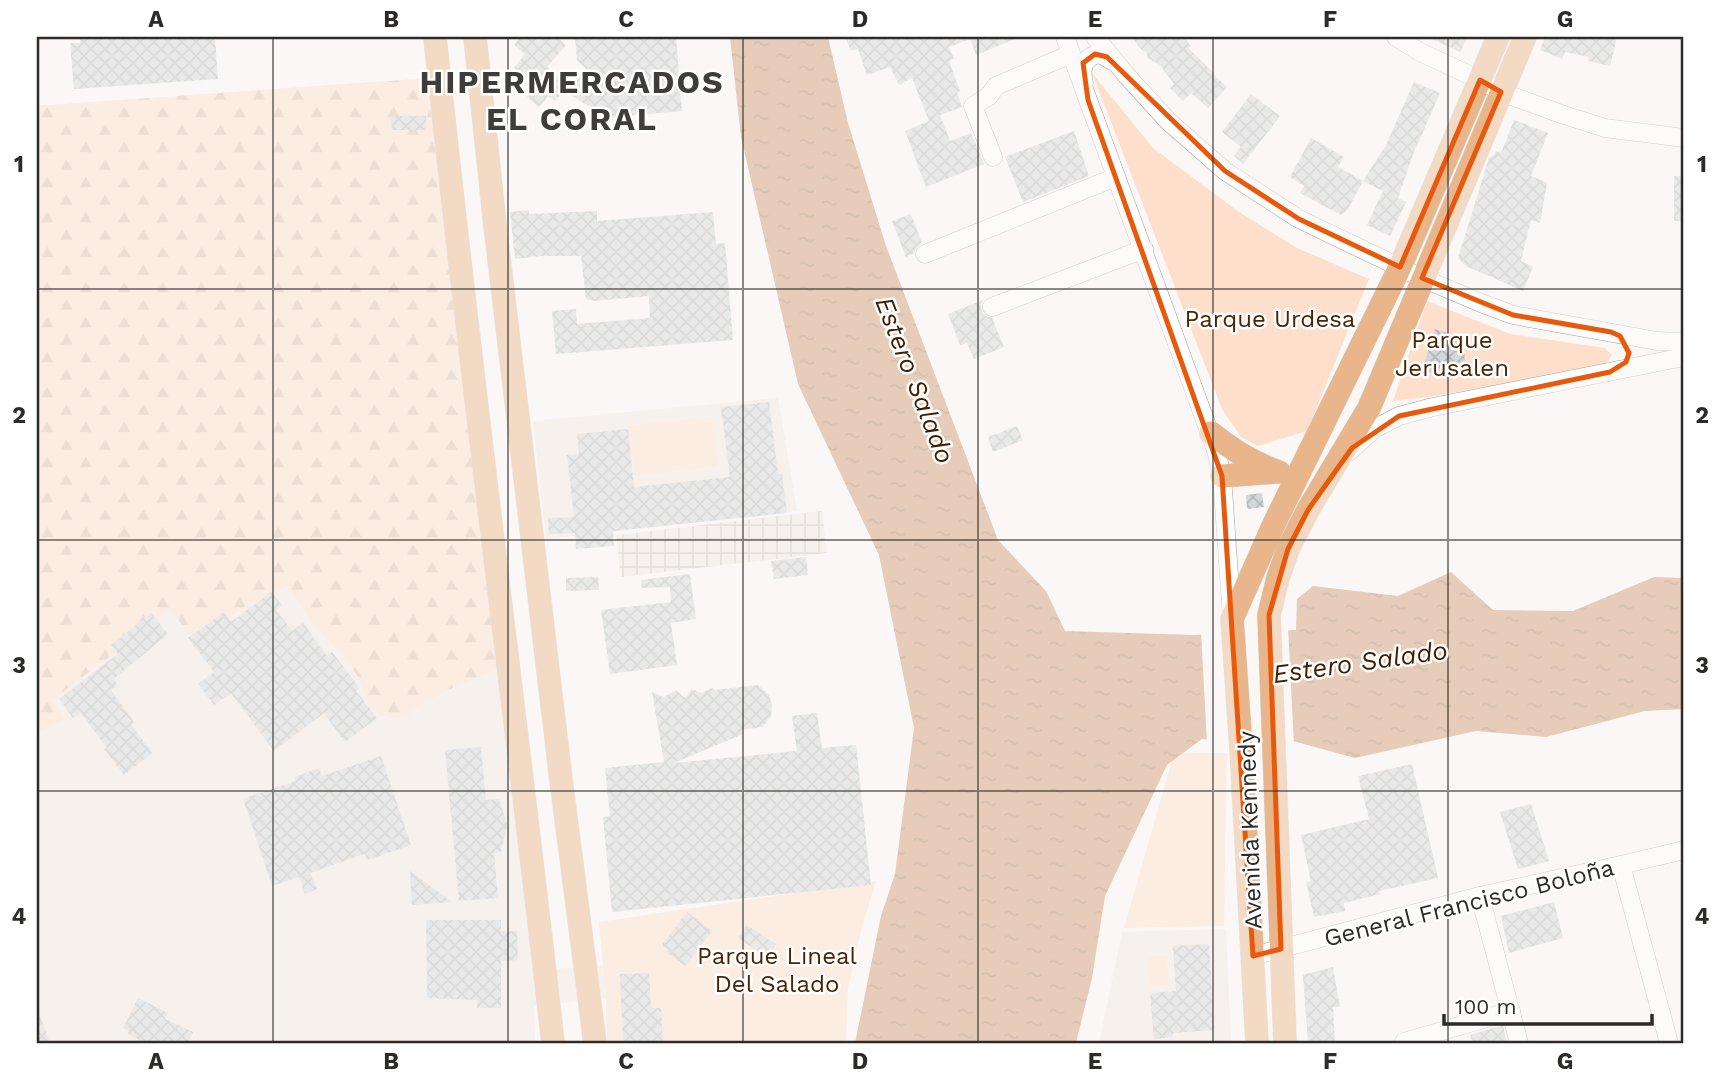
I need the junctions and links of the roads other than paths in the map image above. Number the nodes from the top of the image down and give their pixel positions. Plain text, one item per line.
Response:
1 (435, 37) edge
2 (475, 37) edge
3 (1095, 37) edge
4 (1396, 37) edge
5 (1498, 37) edge
6 (1525, 37) edge
7 (1068, 45) edge
8 (1117, 64) junction
9 (1480, 80) junction
10 (1501, 92) junction
11 (1088, 100) junction
12 (1684, 138) edge
13 (993, 157) dead end
14 (1116, 177) junction
15 (1144, 250) junction
16 (925, 254) dead end
17 (1400, 267) junction
18 (1422, 278) junction
19 (992, 307) dead end
20 (1611, 332) junction
21 (1684, 342) edge
22 (1684, 357) edge
23 (1610, 372) junction
24 (1211, 433) junction
25 (1289, 473) junction
26 (1331, 474) junction
27 (1222, 476) junction
28 (1232, 622) junction
29 (1684, 849) edge
30 (1621, 865) junction
31 (1480, 896) junction
32 (1281, 949) junction
33 (1253, 956) junction
34 (1510, 1011) junction
35 (1404, 1041) dead end
36 (553, 1043) edge
37 (595, 1043) edge
38 (1257, 1043) edge
39 (1285, 1043) edge
40 (1519, 1043) edge
41 (1669, 1043) edge

1 - 36 main road
2 - 37 main road
3 - 8 street
4 - 9 street
5 - 9 main road
6 - 10 main road, Avenida Kennedy
7 - 11 street
7 - 13 street
8 - 11 street
8 - 17 street
9 - 10 street
9 - 17 main road
10 - 12 street
10 - 18 main road, Avenida Kennedy
11 - 14 street
14 - 15 street
14 - 16 street
15 - 19 street
15 - 24 street
17 - 18 street
17 - 25 main road
18 - 20 street
18 - 26 main road, Avenida Kennedy
20 - 21 street
20 - 23 street
22 - 23 street
23 - 26 street
24 - 25 main road
24 - 27 street
25 - 27 main road
25 - 28 main road
26 - 32 main road, Avenida Kennedy
27 - 28 street
28 - 33 main road, Avenida Kennedy
29 - 30 street, General Francisco Boloña
30 - 31 street, General Francisco Boloña
30 - 41 street
31 - 32 street, General Francisco Boloña
31 - 34 street
32 - 33 street, General Francisco Boloña
32 - 39 main road, Avenida Kennedy
33 - 38 main road, Avenida Kennedy
34 - 35 street
34 - 40 street

